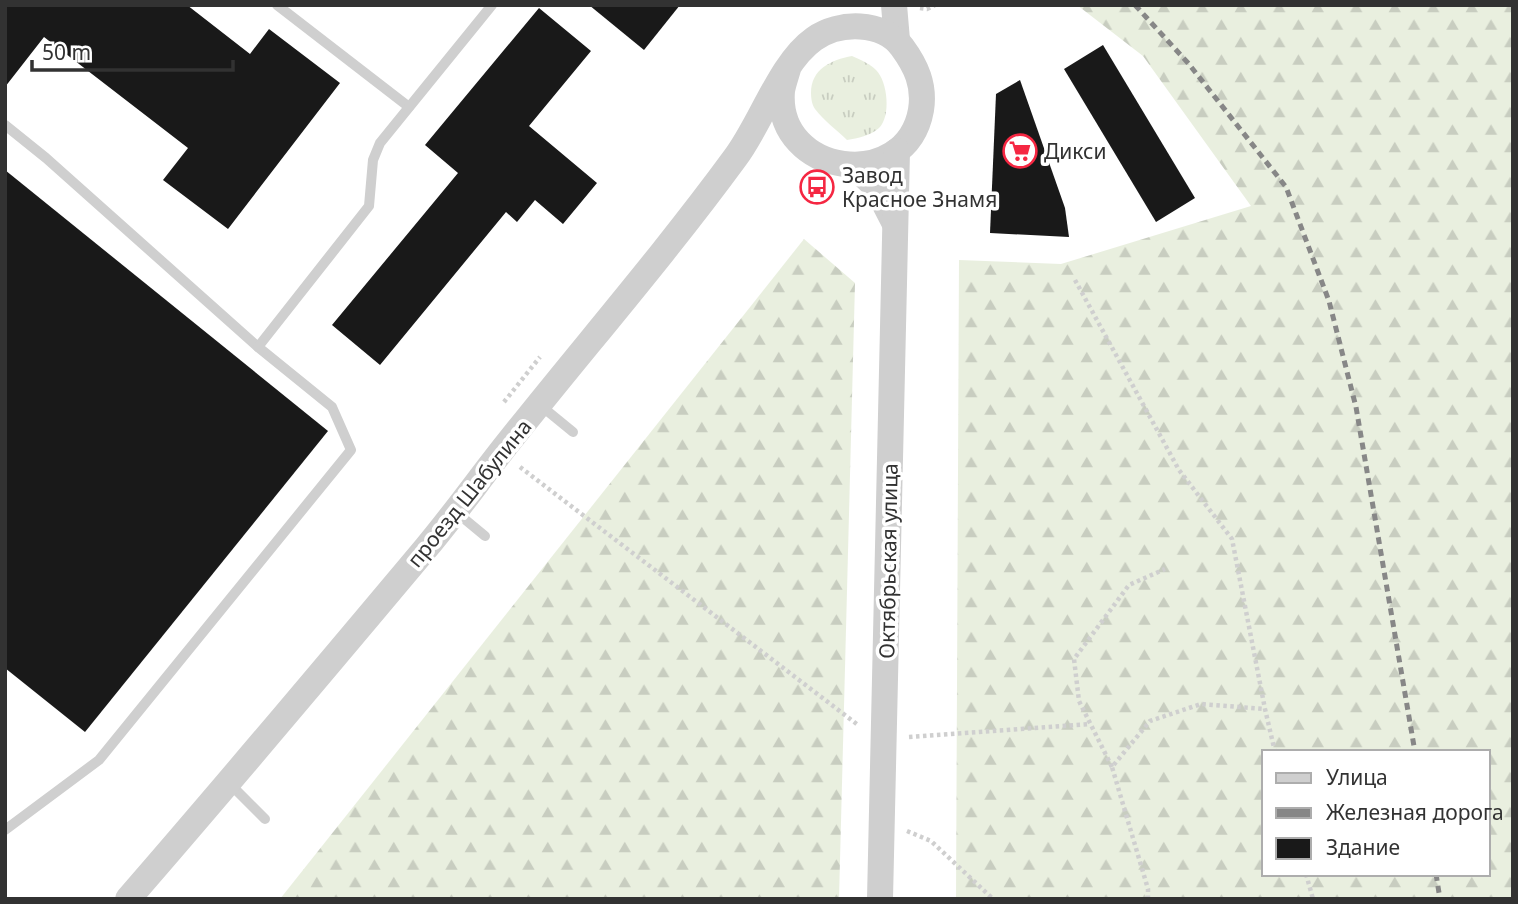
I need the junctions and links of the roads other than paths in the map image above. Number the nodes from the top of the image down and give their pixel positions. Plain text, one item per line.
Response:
1 (277, 5) edge
2 (492, 5) edge
3 (862, 5) edge
4 (894, 5) edge
5 (838, 28) junction
6 (897, 40) junction
7 (788, 69) junction
8 (409, 107) junction
9 (5, 125) edge
10 (796, 138) junction
11 (897, 151) junction
12 (738, 155) junction
13 (855, 167) junction
14 (895, 223) junction
15 (258, 347) junction
16 (540, 405) junction
17 (573, 432) dead end
18 (456, 512) junction
19 (485, 536) dead end
20 (229, 783) junction
21 (265, 819) dead end
22 (5, 830) edge
23 (128, 899) edge
24 (880, 899) edge

1 - 8 lane
2 - 8 lane
3 - 5 street, проезд Шабулина
4 - 6 street
5 - 6 street, проезд Шабулина
5 - 7 street, проезд Шабулина
6 - 11 street
7 - 10 street, проезд Шабулина
7 - 12 street, проезд Шабулина
8 - 15 lane
9 - 15 lane
10 - 12 street
10 - 13 street, проезд Шабулина
11 - 13 street
11 - 14 street, Октябрьская улица
12 - 16 street, проезд Шабулина
13 - 14 street, Октябрьская улица
14 - 24 street, Октябрьская улица
15 - 22 lane
16 - 17 lane
16 - 18 street, проезд Шабулина
18 - 19 lane
18 - 20 street, проезд Шабулина
20 - 21 lane
20 - 23 street, проезд Шабулина

